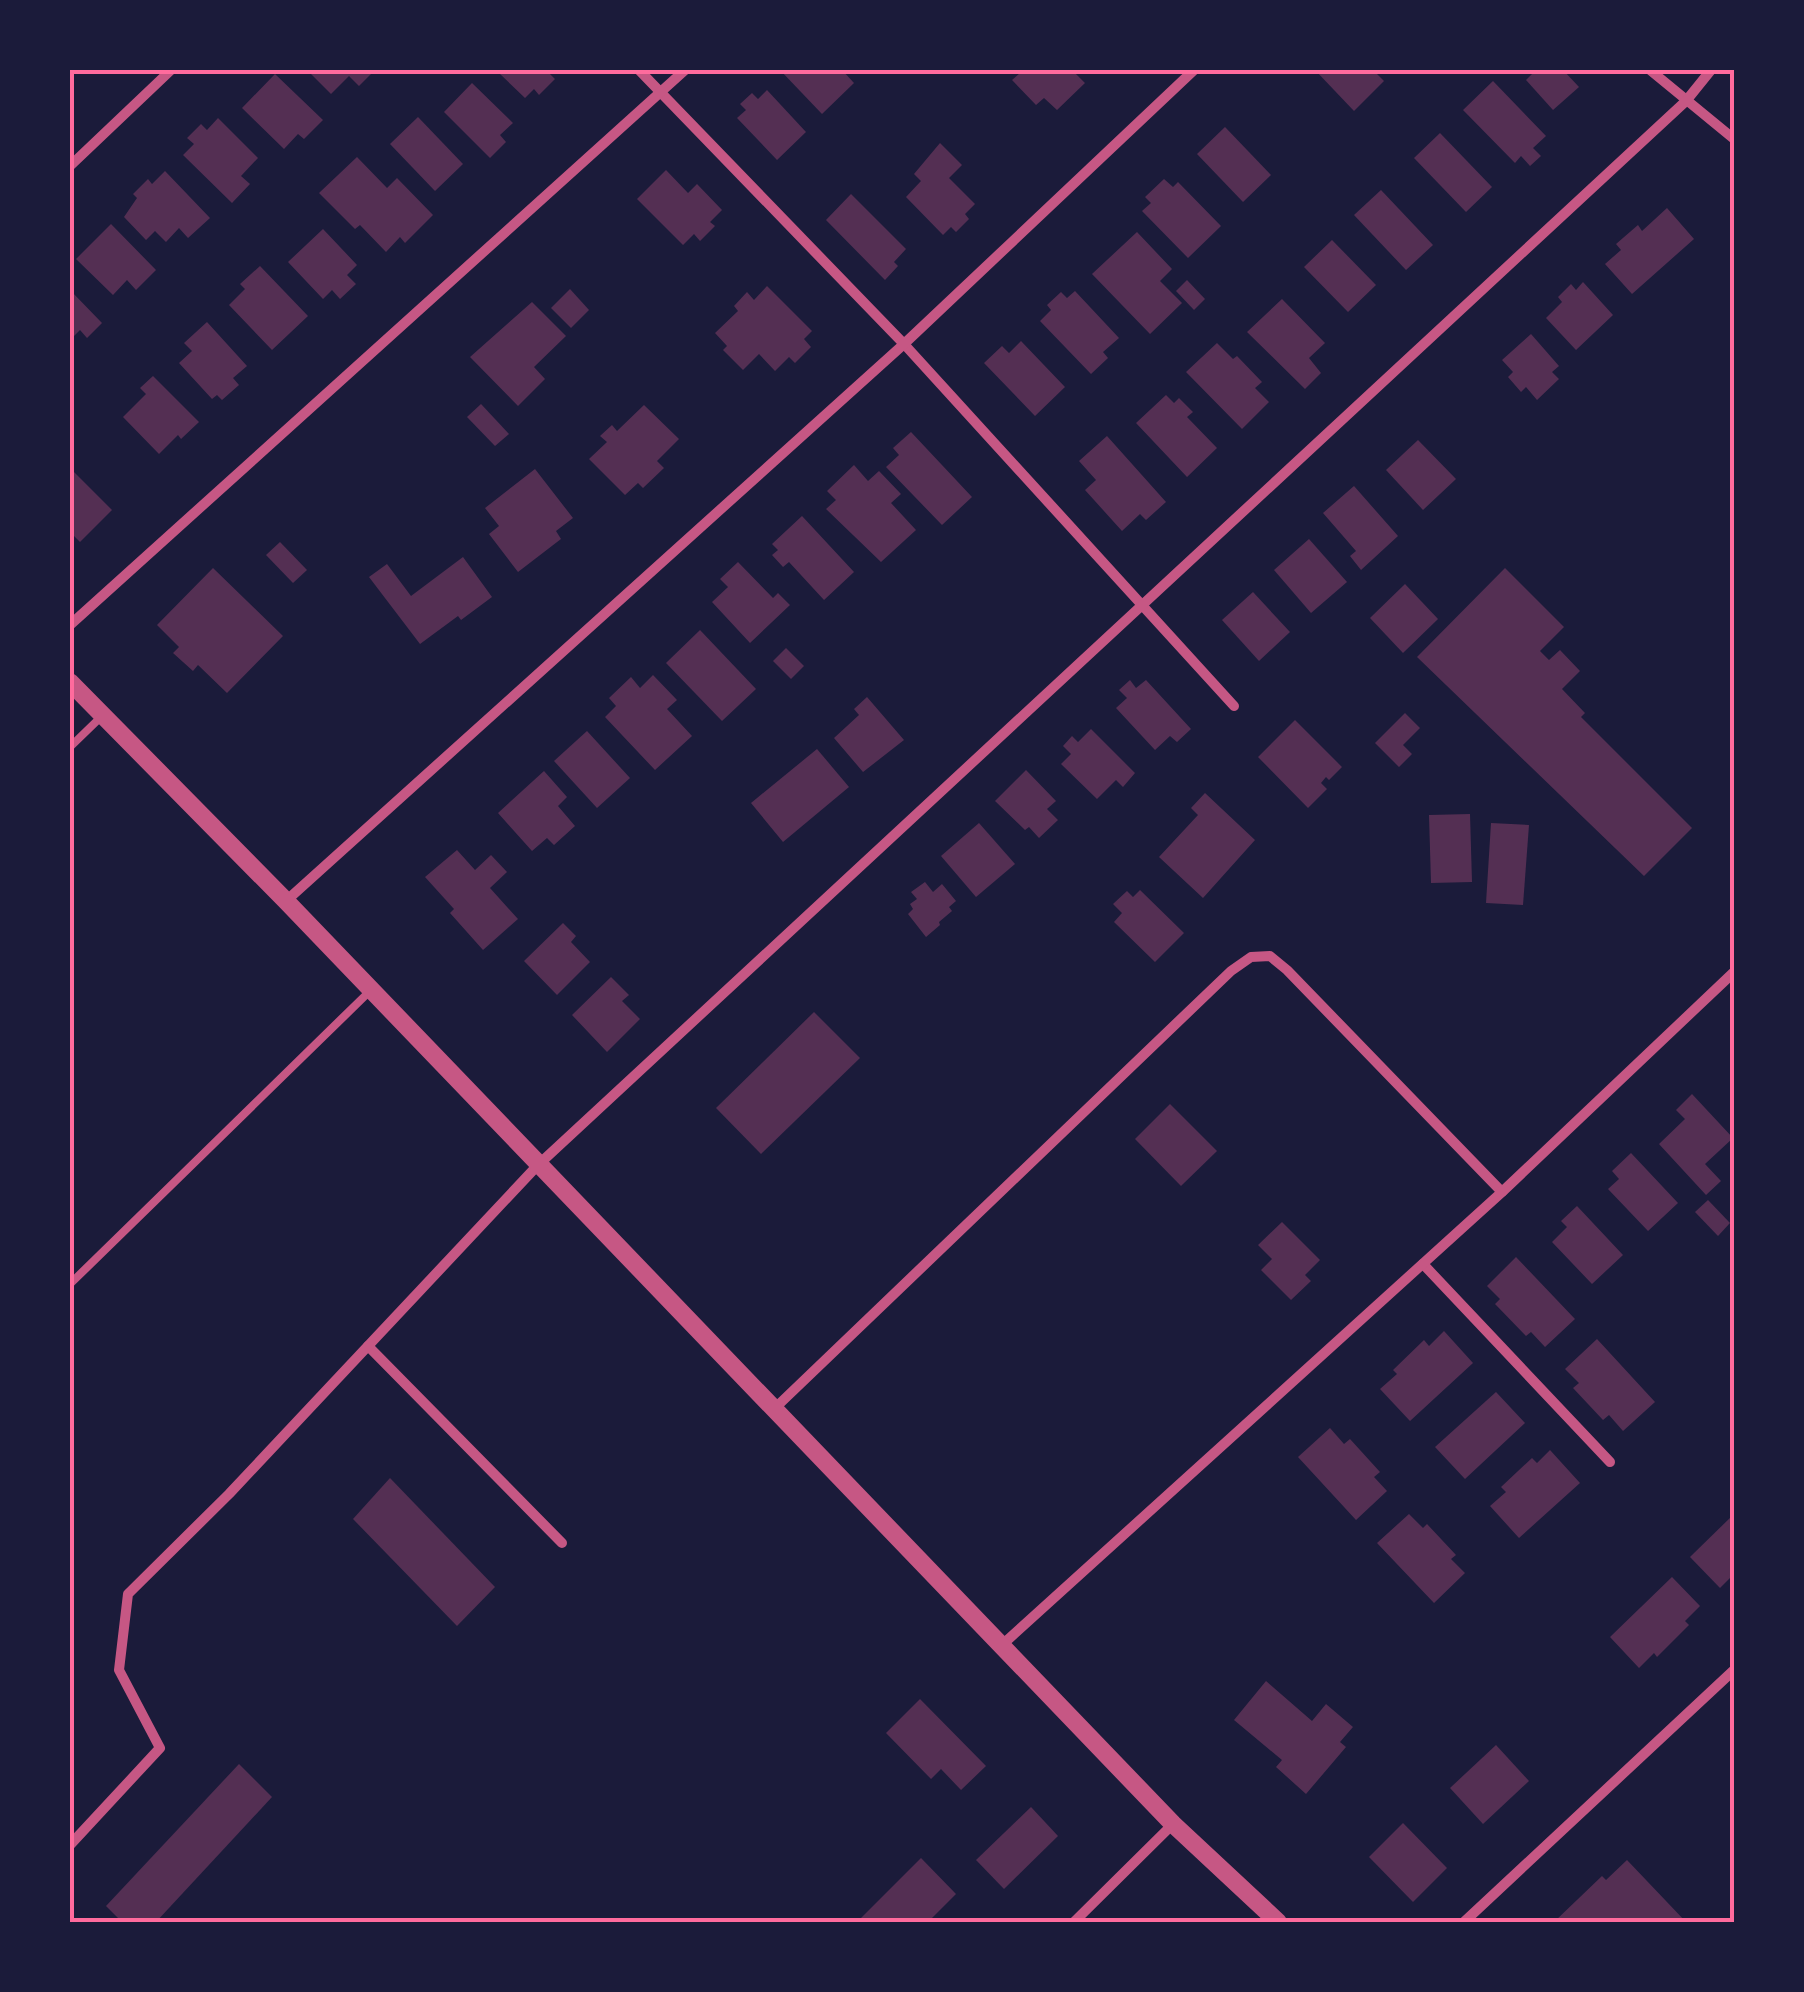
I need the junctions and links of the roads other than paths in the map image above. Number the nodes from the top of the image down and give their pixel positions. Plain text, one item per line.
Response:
1 (171, 70) edge
2 (639, 70) edge
3 (686, 70) edge
4 (1194, 70) edge
5 (1650, 70) edge
6 (1711, 70) edge
7 (660, 92) junction
8 (1686, 101) junction
9 (1734, 140) edge
10 (70, 166) edge
11 (904, 344) junction
12 (1143, 606) junction
13 (70, 625) edge
14 (70, 682) edge
15 (1234, 706) dead end
16 (103, 715) junction
17 (70, 747) edge
18 (286, 902) junction
19 (1734, 972) edge
20 (370, 990) junction
21 (537, 1166) junction
22 (1502, 1192) junction
23 (1423, 1264) junction
24 (70, 1284) edge
25 (368, 1346) junction
26 (772, 1410) junction
27 (1610, 1462) dead end
28 (562, 1544) dead end
29 (1002, 1646) junction
30 (1734, 1670) edge
31 (1173, 1824) junction
32 (70, 1845) edge
33 (1074, 1922) edge
34 (1278, 1922) edge
35 (1464, 1922) edge

1 - 10 street
2 - 7 street
3 - 7 street
4 - 11 street
5 - 8 street
6 - 8 street
7 - 11 street
7 - 13 street
8 - 9 street
8 - 12 street
11 - 12 street
11 - 18 street
12 - 15 street
12 - 21 street
14 - 16 street
16 - 17 lane
16 - 18 street
18 - 20 street
19 - 22 street
20 - 21 street
20 - 24 lane
21 - 25 street
21 - 26 street
22 - 23 street
22 - 26 street
23 - 27 street
23 - 29 street
25 - 28 street
25 - 32 street
26 - 29 street
29 - 31 street
30 - 35 street
31 - 33 street
31 - 34 street

